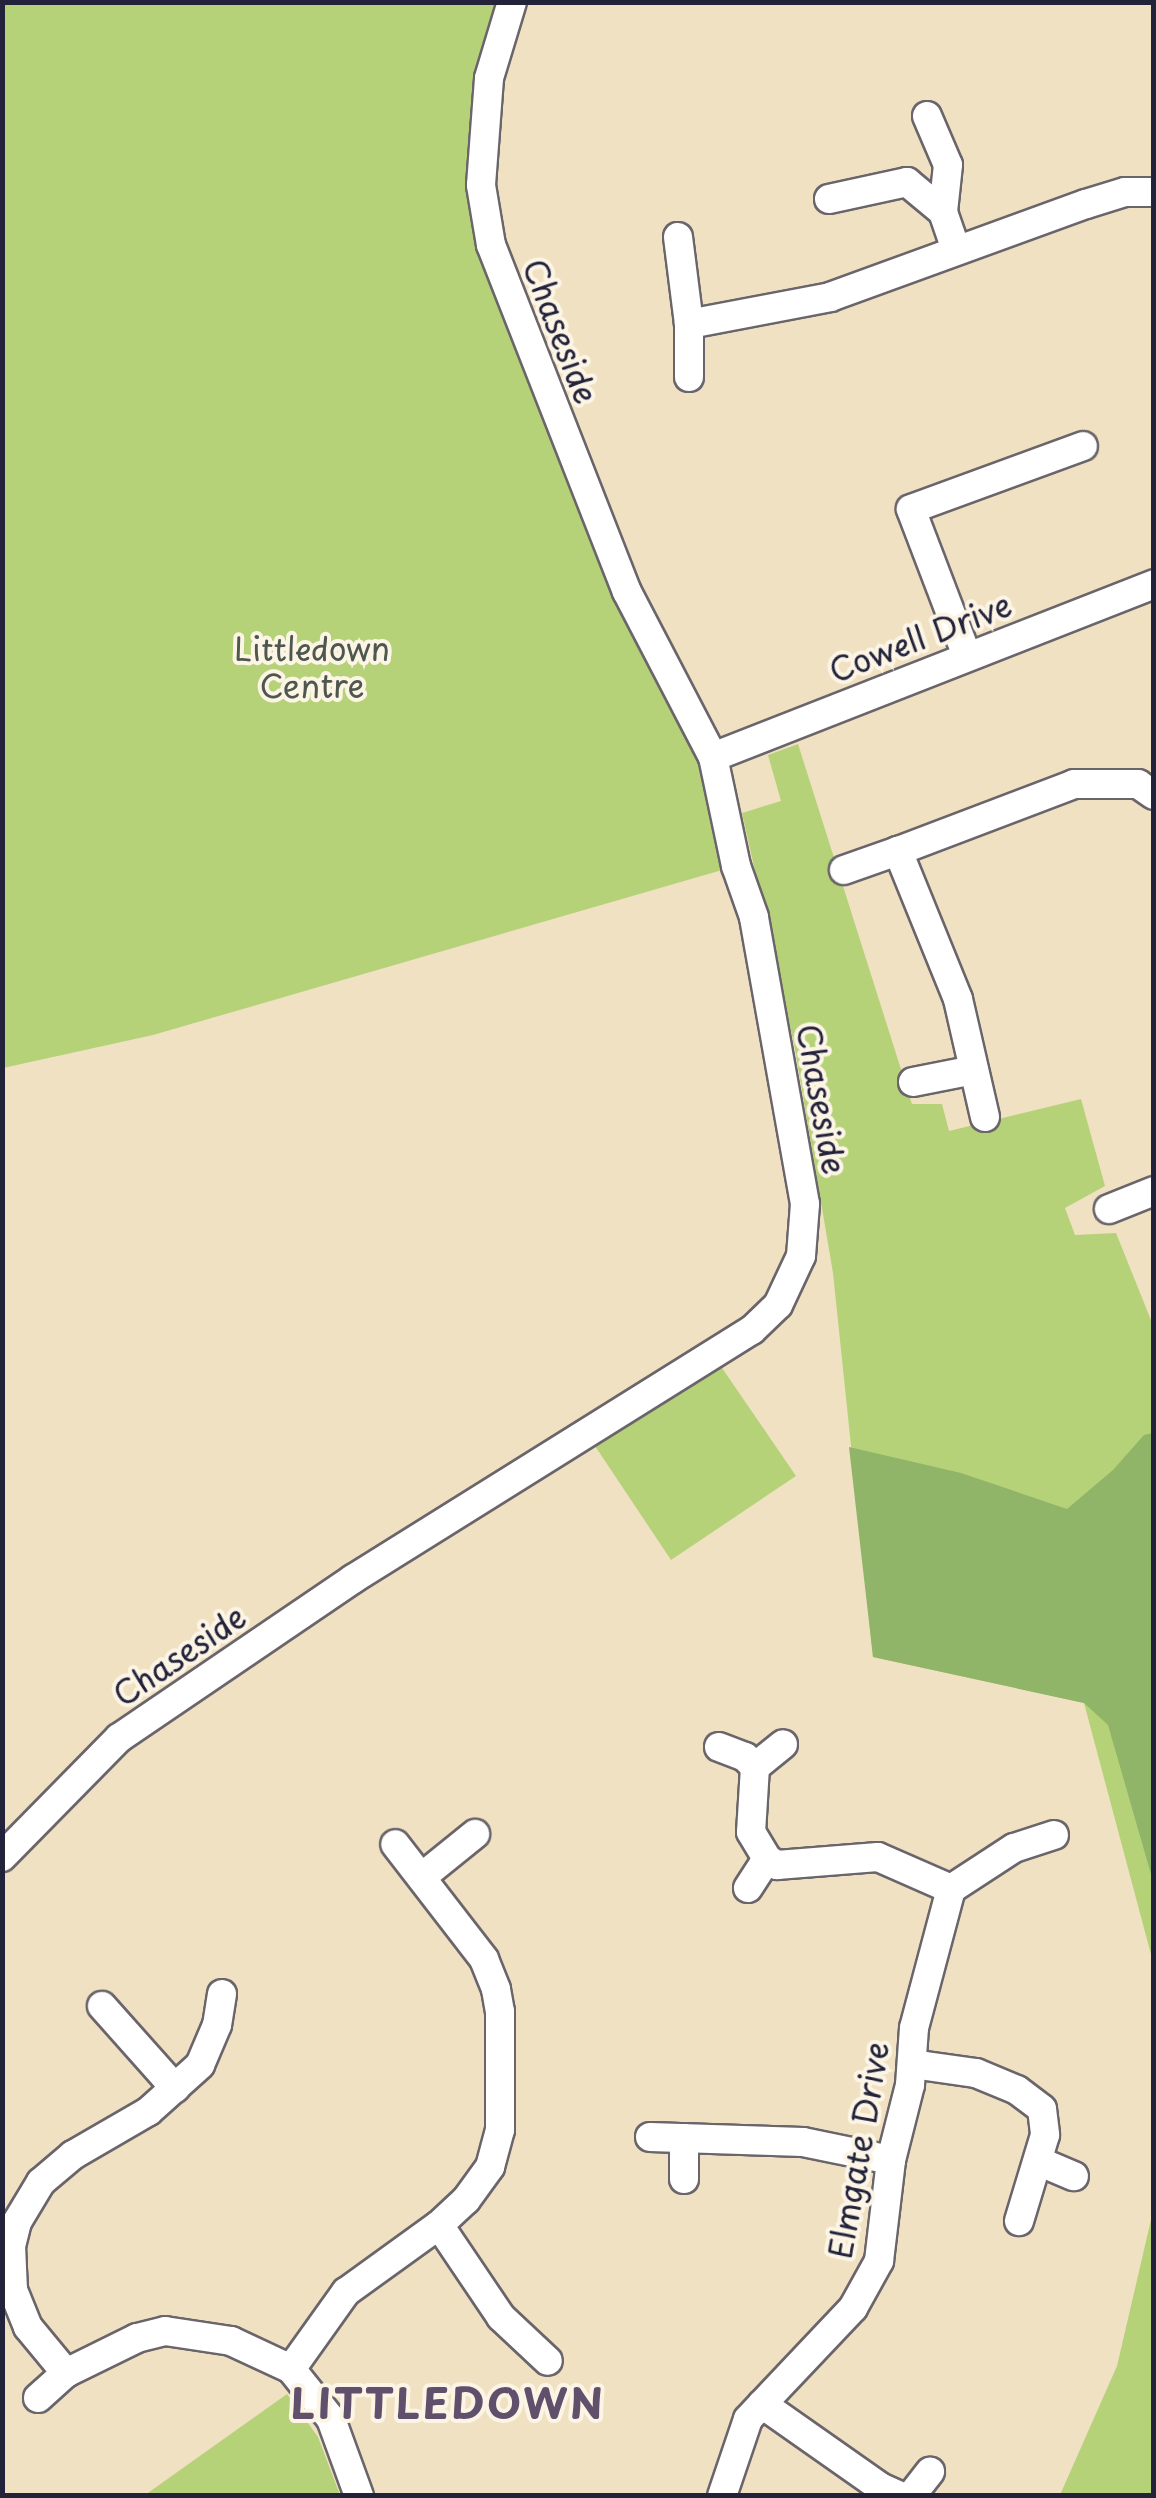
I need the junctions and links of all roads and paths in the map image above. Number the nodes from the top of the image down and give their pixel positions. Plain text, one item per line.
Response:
1 (512, 2) edge
2 (927, 116) dead end
3 (1154, 192) edge
4 (829, 199) dead end
5 (944, 212) junction
6 (678, 237) dead end
7 (956, 249) junction
8 (688, 324) junction
9 (688, 377) dead end
10 (1083, 446) dead end
11 (1154, 584) edge
12 (967, 656) junction
13 (713, 757) junction
14 (1154, 795) edge
15 (898, 851) junction
16 (844, 870) dead end
17 (974, 1070) junction
18 (913, 1082) dead end
19 (984, 1118) dead end
20 (1154, 1190) edge
21 (1109, 1209) dead end
22 (783, 1744) dead end
23 (720, 1747) dead end
24 (755, 1767) junction
25 (475, 1834) dead end
26 (1054, 1835) dead end
27 (395, 1844) dead end
28 (2, 1857) edge
29 (766, 1859) junction
30 (423, 1876) junction
31 (748, 1888) dead end
32 (951, 1888) junction
33 (222, 1994) dead end
34 (102, 2006) dead end
35 (912, 2064) junction
36 (176, 2088) junction
37 (650, 2137) dead end
38 (684, 2138) junction
39 (891, 2160) junction
40 (1038, 2161) junction
41 (1074, 2176) dead end
42 (684, 2179) dead end
43 (1018, 2221) dead end
44 (440, 2225) junction
45 (7, 2245) edge
46 (548, 2361) dead end
47 (291, 2369) junction
48 (66, 2373) junction
49 (38, 2398) dead end
50 (762, 2404) junction
51 (930, 2472) dead end
52 (360, 2496) edge
53 (722, 2496) edge
54 (900, 2496) edge
55 (911, 2496) edge

1 - 13 street, Chaseside
2 - 5 street
3 - 7 street
4 - 5 street
5 - 7 street
6 - 8 street
7 - 8 street
8 - 9 street
10 - 12 street
11 - 12 street, Cowell Drive
12 - 13 street, Cowell Drive
13 - 28 street, Chaseside
14 - 15 street
15 - 16 street
15 - 17 street
17 - 18 street
17 - 19 street
20 - 21 street
22 - 24 street
23 - 24 street
24 - 29 street
25 - 30 street
26 - 32 street
27 - 30 street
29 - 31 street
29 - 32 street
30 - 44 street
32 - 35 street, Elmgate Drive
33 - 36 street
34 - 36 street
35 - 39 street, Elmgate Drive
35 - 40 street
36 - 45 street
37 - 38 street
38 - 39 street
38 - 42 street
39 - 50 street, Elmgate Drive
40 - 41 street
40 - 43 street
44 - 46 street
44 - 47 street
45 - 48 street
47 - 48 street
47 - 52 street
48 - 49 street
50 - 53 street, Elmgate Drive
50 - 54 street
51 - 55 street

